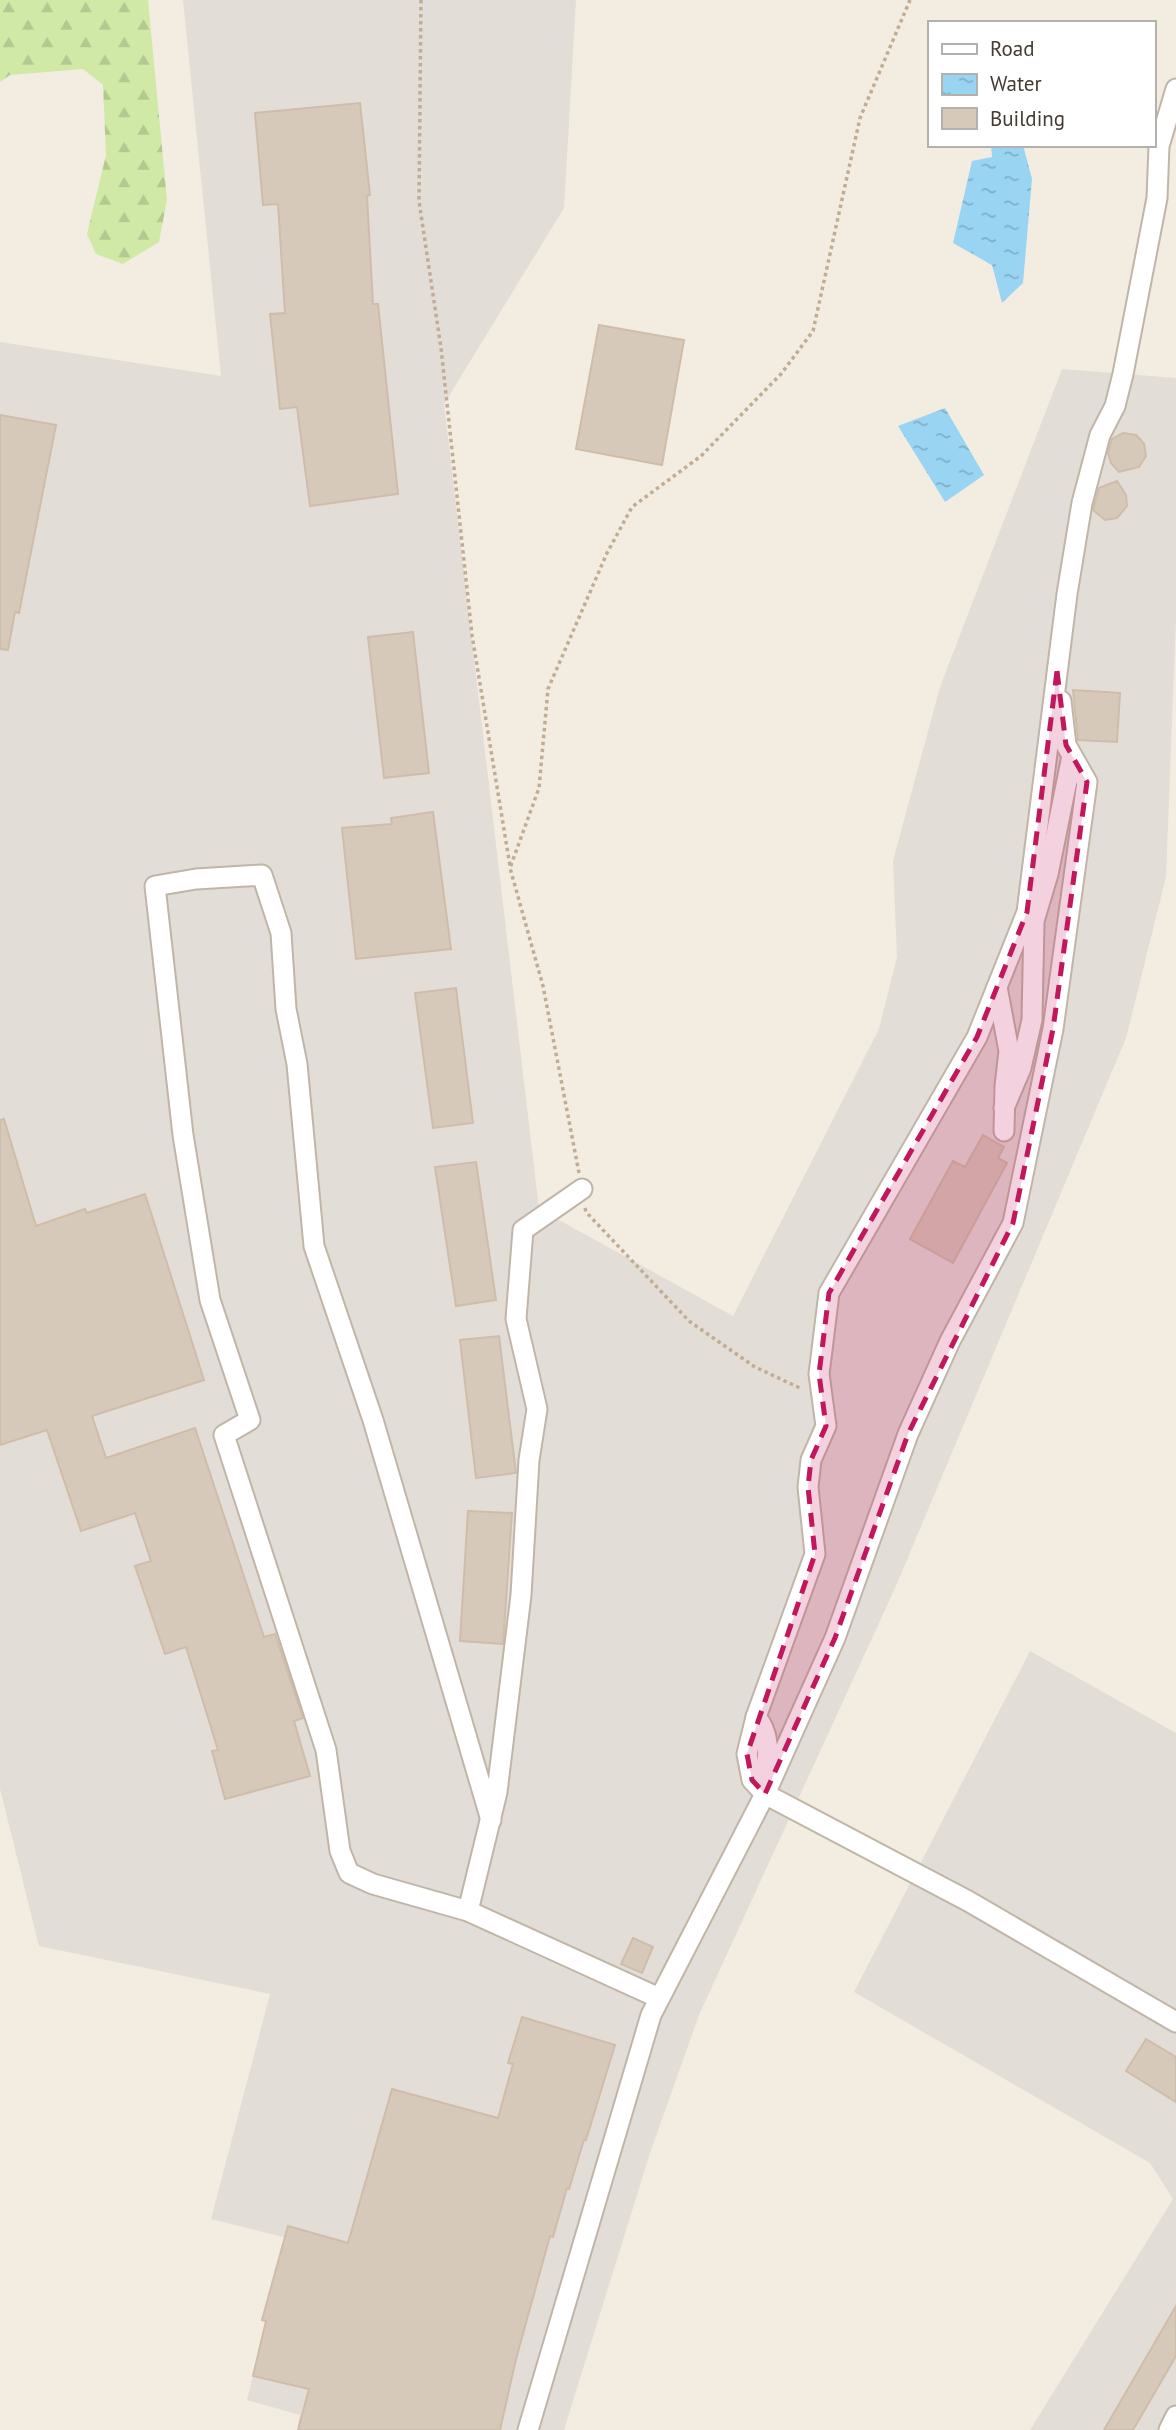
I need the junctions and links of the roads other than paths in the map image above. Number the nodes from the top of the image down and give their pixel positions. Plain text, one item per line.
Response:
1 (1176, 89) edge
2 (1056, 671) junction
3 (1072, 756) junction
4 (997, 986) junction
5 (1004, 1108) junction
6 (1004, 1131) dead end
7 (582, 1189) road end
8 (765, 1794) junction
9 (491, 1819) junction
10 (468, 1911) junction
11 (659, 1998) junction
12 (1176, 2022) edge
13 (1176, 2416) edge
14 (528, 2430) edge
15 (1169, 2430) edge

1 - 2 street
2 - 3 street
2 - 4 street
3 - 5 street
3 - 8 street
4 - 5 street
4 - 8 street
5 - 6 street
7 - 9 street
8 - 11 street
8 - 12 street
9 - 10 street
9 - 10 street
10 - 11 street
11 - 14 street
13 - 15 street

